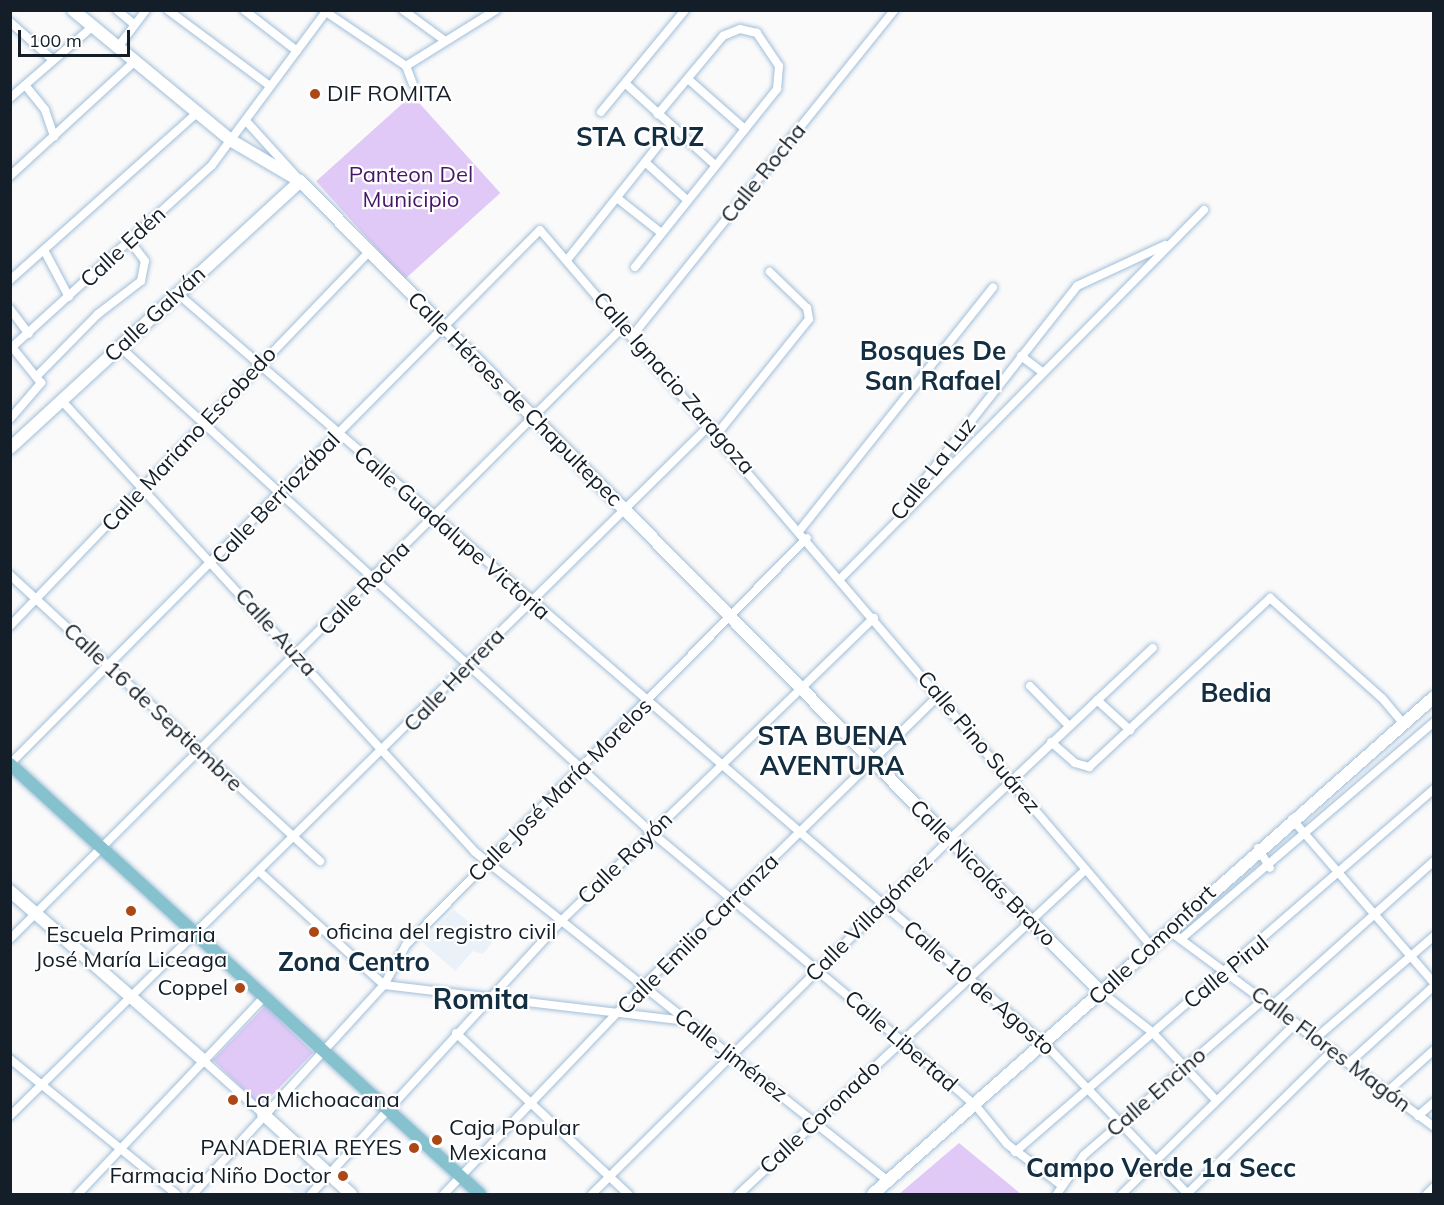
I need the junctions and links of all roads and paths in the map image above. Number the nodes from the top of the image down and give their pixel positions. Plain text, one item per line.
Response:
1 (73, 10) edge
2 (117, 10) edge
3 (146, 10) edge
4 (168, 10) edge
5 (244, 10) edge
6 (403, 10) edge
7 (496, 10) edge
8 (686, 10) edge
9 (894, 10) edge
10 (325, 11) edge
11 (482, 13) edge
12 (10, 22) edge
13 (135, 25) junction
14 (92, 27) junction
15 (444, 40) junction
16 (118, 47) junction
17 (297, 51) junction
18 (53, 60) junction
19 (135, 61) junction
20 (406, 66) junction
21 (688, 79) junction
22 (412, 84) dead end
23 (626, 84) junction
24 (25, 85) junction
25 (270, 86) junction
26 (10, 98) edge
27 (601, 112) dead end
28 (197, 113) junction
29 (658, 114) junction
30 (246, 121) junction
31 (672, 128) junction
32 (745, 129) junction
33 (54, 136) junction
34 (232, 141) junction
35 (645, 162) junction
36 (714, 164) junction
37 (10, 176) edge
38 (300, 181) junction
39 (617, 198) junction
40 (686, 199) junction
41 (1203, 210) dead end
42 (540, 230) joint
43 (659, 231) junction
44 (130, 241) junction
45 (1168, 243) junction
46 (44, 250) junction
47 (368, 253) junction
48 (567, 260) junction
49 (635, 267) dead end
50 (770, 272) dead end
51 (10, 280) edge
52 (993, 287) dead end
53 (177, 293) junction
54 (69, 297) junction
55 (10, 309) edge
56 (624, 326) junction
57 (442, 327) junction
58 (29, 334) junction
59 (633, 335) junction
60 (120, 347) junction
61 (12, 348) edge
62 (1021, 356) junction
63 (259, 364) junction
64 (1042, 372) junction
65 (37, 376) junction
66 (63, 402) junction
67 (535, 418) junction
68 (10, 419) edge
69 (204, 424) junction
70 (710, 425) junction
71 (338, 433) junction
72 (717, 434) junction
73 (10, 448) edge
74 (940, 458) junction
75 (951, 467) junction
76 (144, 489) junction
77 (283, 493) junction
78 (626, 508) junction
79 (431, 518) junction
80 (800, 530) junction
81 (883, 533) junction
82 (807, 538) junction
83 (214, 563) junction
84 (10, 575) edge
85 (842, 578) junction
86 (373, 579) junction
87 (37, 599) junction
88 (531, 601) junction
89 (732, 616) junction
90 (874, 618) junction
91 (10, 626) edge
92 (1153, 648) dead end
93 (298, 656) junction
94 (469, 664) junction
95 (108, 665) junction
96 (1030, 686) dead end
97 (801, 688) junction
98 (939, 695) junction
99 (1098, 699) junction
100 (647, 701) junction
101 (1432, 701) edge
102 (1434, 722) edge
103 (1403, 723) junction
104 (1068, 726) junction
105 (1130, 730) junction
106 (1051, 742) junction
107 (202, 750) junction
108 (386, 751) junction
109 (873, 762) junction
110 (10, 764) edge
111 (721, 766) junction
112 (580, 767) junction
113 (1012, 780) junction
114 (1434, 789) edge
115 (1292, 819) junction
116 (651, 832) junction
117 (800, 833) junction
118 (1306, 835) junction
119 (296, 839) junction
120 (949, 840) junction
121 (1258, 848) junction
122 (102, 849) junction
123 (320, 861) dead end
124 (1434, 861) edge
125 (488, 864) junction
126 (1270, 868) junction
127 (1086, 869) junction
128 (261, 873) junction
129 (1341, 875) junction
130 (10, 891) edge
131 (732, 899) junction
132 (884, 904) junction
133 (36, 914) junction
134 (1374, 914) junction
135 (1030, 921) junction
136 (560, 922) junction
137 (1168, 930) junction
138 (1434, 936) edge
139 (198, 937) junction
140 (10, 939) edge
141 (1181, 939) junction
142 (1150, 946) junction
143 (1412, 956) junction
144 (817, 969) junction
145 (1229, 971) junction
146 (970, 978) junction
147 (384, 985) junction
148 (1434, 985) edge
149 (643, 986) junction
150 (1101, 992) junction
151 (490, 995) junction
152 (264, 997) junction
153 (132, 998) junction
154 (1265, 999) junction
155 (1274, 1005) junction
156 (621, 1010) junction
157 (688, 1022) junction
158 (1296, 1023) junction
159 (1152, 1032) junction
160 (456, 1034) junction
161 (1316, 1038) junction
162 (902, 1041) junction
163 (1045, 1044) junction
164 (324, 1050) junction
165 (1333, 1050) junction
166 (1434, 1050) edge
167 (731, 1053) junction
168 (10, 1059) edge
169 (204, 1061) junction
170 (1349, 1063) junction
171 (1185, 1067) junction
172 (42, 1085) junction
173 (1091, 1087) junction
174 (1387, 1092) junction
175 (1215, 1099) junction
176 (533, 1104) junction
177 (1430, 1105) edge
178 (976, 1106) junction
179 (388, 1109) junction
180 (263, 1114) junction
181 (10, 1116) edge
182 (1418, 1116) junction
183 (1434, 1116) edge
184 (815, 1121) junction
185 (1122, 1123) junction
186 (1434, 1127) edge
187 (120, 1149) junction
188 (1015, 1152) junction
189 (1155, 1158) junction
190 (330, 1174) junction
191 (609, 1177) junction
192 (461, 1178) junction
193 (888, 1181) junction
194 (1061, 1185) junction
195 (1434, 1187) edge
196 (78, 1194) edge
197 (176, 1194) edge
198 (193, 1194) edge
199 (311, 1194) edge
200 (351, 1194) edge
201 (444, 1194) edge
202 (480, 1194) edge
203 (592, 1194) edge
204 (628, 1194) edge
205 (739, 1194) edge
206 (873, 1194) edge
207 (1057, 1194) edge
208 (1122, 1194) edge
209 (1187, 1194) edge
210 (1426, 1194) edge

1 - 14 street, Calle Héroes de Chapultepec
2 - 13 street
3 - 13 street
4 - 25 street
5 - 17 street
6 - 15 street
7 - 11 street
8 - 23 street
9 - 59 street, Calle Rocha
10 - 17 street, Calle Edén
10 - 20 street
11 - 15 street
12 - 18 street
13 - 16 street
14 - 16 street, Calle Héroes de Chapultepec
14 - 18 street
15 - 20 street
16 - 19 street, Calle Héroes de Chapultepec
17 - 25 street, Calle Edén
18 - 24 street
19 - 28 street, Calle Héroes de Chapultepec
19 - 33 street
20 - 22 street
21 - 29 street
21 - 32 street
21 - 32 street
23 - 27 street
23 - 29 street
24 - 26 street
24 - 33 street
25 - 30 street, Calle Edén
28 - 34 street, Calle Héroes de Chapultepec
28 - 46 street
29 - 31 street
30 - 34 street, Calle Edén
30 - 38 street
31 - 35 street
31 - 36 street
32 - 36 street
33 - 37 street
34 - 38 street, Calle Héroes de Chapultepec
34 - 44 street, Calle Edén
35 - 39 street
35 - 40 street
36 - 40 street
38 - 47 street, Calle Héroes de Chapultepec
38 - 53 street, Calle Galván
39 - 43 street
39 - 48 street
40 - 43 street
41 - 45 street, Calle La Luz
42 - 48 street, Calle Ignacio Zaragoza
42 - 57 street, Calle Berriozábal
43 - 49 street
44 - 54 street, Calle Edén
44 - 65 street
45 - 62 street, Calle La Luz
45 - 64 street, Calle La Luz
46 - 51 street
46 - 54 street
47 - 57 street, Calle Héroes de Chapultepec
47 - 63 street, Calle Mariano Escobedo
48 - 56 street, Calle Ignacio Zaragoza
50 - 72 street
52 - 80 street
53 - 60 street, Calle Galván
53 - 63 street, Calle Guadalupe Victoria
54 - 58 street, Calle Edén
55 - 58 street
56 - 59 street, Calle Ignacio Zaragoza
56 - 67 street, Calle Rocha
57 - 67 street, Calle Héroes de Chapultepec
57 - 71 street, Calle Berriozábal
58 - 61 street, Calle Edén
59 - 70 street, Calle Ignacio Zaragoza
60 - 66 street, Calle Galván
60 - 69 street, Calle Libertad
61 - 65 street
62 - 64 street
62 - 74 street, Calle La Luz
63 - 69 street, Calle Mariano Escobedo
63 - 71 street, Calle Guadalupe Victoria
64 - 75 street, Calle La Luz
65 - 68 street
66 - 73 street, Calle Galván
66 - 76 street, Calle Auza
67 - 78 street, Calle Héroes de Chapultepec
67 - 79 street, Calle Rocha
69 - 76 street, Calle Mariano Escobedo
69 - 77 street, Calle Libertad
70 - 72 street, Calle Ignacio Zaragoza
70 - 78 street, Calle Herrera
71 - 77 street, Calle Berriozábal
71 - 79 street, Calle Guadalupe Victoria
72 - 80 street, Calle Ignacio Zaragoza
74 - 75 street
74 - 81 street, Calle La Luz
75 - 81 street, Calle La Luz
76 - 83 street, Calle Auza
76 - 87 street, Calle Mariano Escobedo
77 - 83 street, Calle Berriozábal
77 - 86 street, Calle Libertad
78 - 88 street, Calle Herrera
78 - 89 street, Calle Héroes de Chapultepec
79 - 86 street, Calle Rocha
79 - 88 street, Calle Guadalupe Victoria
80 - 82 street, Calle Ignacio Zaragoza
81 - 85 street, Calle La Luz
82 - 85 street, Calle Pino Suárez
82 - 89 street, Calle José María Morelos
83 - 93 street, Calle Auza
83 - 95 street, Calle Berriozábal
84 - 87 street, Calle 16 de Septiembre
85 - 90 street, Calle Pino Suárez
86 - 93 street, Calle Rocha
86 - 94 street, Calle Libertad
87 - 91 street, Calle Mariano Escobedo
87 - 95 street, Calle 16 de Septiembre
88 - 94 street, Calle Herrera
88 - 100 street, Calle Guadalupe Victoria
89 - 97 street, Calle Nicolás Bravo
89 - 100 street, Calle José María Morelos
90 - 97 street, Calle Rayón
90 - 98 street, Calle Pino Suárez
92 - 99 street, Calle Villagómez
93 - 107 street, Calle Rocha
93 - 108 street, Calle Auza
94 - 108 street, Calle Herrera
94 - 112 street, Calle Libertad
95 - 107 street, Calle 16 de Septiembre
95 - 110 street, Calle Berriozábal
96 - 104 street
97 - 109 street, Calle Nicolás Bravo
97 - 111 street, Calle Rayón
98 - 109 street, Calle Emilio Carranza
98 - 113 street, Calle Pino Suárez
99 - 104 street, Calle Villagómez
99 - 105 street
100 - 111 street, Calle 10 de Agosto
100 - 112 street, Calle José María Morelos
101 - 103 street, Calle Comonfort
102 - 118 street
103 - 105 street
103 - 115 street, Calle Comonfort
104 - 106 street, Calle Villagómez
105 - 106 street
106 - 113 street, Calle Villagómez
107 - 119 street, Calle 16 de Septiembre
107 - 122 street, Calle Rocha
108 - 119 street, Calle Herrera
108 - 125 street, Calle Auza
109 - 117 street, Calle Emilio Carranza
109 - 120 street, Calle Nicolás Bravo
110 - 122 main road
111 - 116 street, Calle Rayón
111 - 117 street, Calle 10 de Agosto
112 - 116 street, Calle Libertad
112 - 125 street, Calle José María Morelos
113 - 120 street, Calle Villagómez
113 - 127 street, Calle Pino Suárez
114 - 129 street, Calle Pirul
115 - 118 street
115 - 121 street, Calle Comonfort
116 - 131 street, Calle Libertad
116 - 136 street, Calle Rayón
117 - 131 street, Calle Emilio Carranza
117 - 132 street, Calle 10 de Agosto
118 - 126 street
118 - 129 street
119 - 123 street, Calle 16 de Septiembre
119 - 128 street, Calle Herrera
120 - 132 street, Calle Villagómez
120 - 135 street, Calle Nicolás Bravo
121 - 126 street
121 - 137 street, Calle Comonfort
122 - 133 street, Calle Rocha
122 - 139 main road
124 - 134 street
125 - 136 street, Calle Jiménez
125 - 147 street, Calle José María Morelos
126 - 141 street
127 - 135 street, Calle Coronado
127 - 142 street, Calle Pino Suárez
128 - 139 street, Calle Herrera
128 - 147 street
129 - 134 street
129 - 145 street, Calle Pirul
130 - 133 street
131 - 144 street, Calle Libertad
131 - 149 street, Calle Emilio Carranza
132 - 144 street, Calle Villagómez
132 - 146 street, Calle 10 de Agosto
133 - 140 street, Calle Rocha
133 - 153 street
134 - 143 street
134 - 155 street
135 - 146 street, Calle Coronado
135 - 150 street, Calle Nicolás Bravo
136 - 149 street, Calle Jiménez
136 - 151 street, Calle Rayón
137 - 141 street, Calle Flores Magón
137 - 142 street, Calle Comonfort
138 - 143 street
139 - 152 main road
139 - 153 street, Calle Herrera
141 - 145 street, Calle Flores Magón
142 - 150 street, Calle Comonfort
143 - 148 street
143 - 161 street
144 - 162 street, Calle Libertad
144 - 167 street, Calle Villagómez
145 - 154 street, Calle Flores Magón
145 - 159 street, Calle Pirul
146 - 162 street, Calle Coronado
146 - 163 street, Calle 10 de Agosto
147 - 151 street
147 - 164 street, Calle José María Morelos
148 - 170 street
149 - 156 street, Calle Emilio Carranza
149 - 157 street, Calle Jiménez
150 - 159 street, Calle Nicolás Bravo
150 - 163 street, Calle Comonfort
151 - 156 street
151 - 160 street, Calle Rayón
152 - 164 main road
152 - 169 street
153 - 169 street
153 - 172 street, Calle Herrera
154 - 155 street, Calle Flores Magón
154 - 171 street, Calle Encino
155 - 158 street, Calle Flores Magón
156 - 157 street
156 - 176 street, Calle Emilio Carranza
157 - 167 street, Calle Jiménez
158 - 161 street, Calle Flores Magón
158 - 175 street
159 - 171 street, Calle Nicolás Bravo
159 - 173 street, Calle Pirul
160 - 176 street
160 - 179 street, Calle Rayón
161 - 165 street, Calle Flores Magón
162 - 178 street, Calle Libertad
162 - 184 street, Calle Coronado
163 - 173 street, Calle 10 de Agosto
163 - 178 street, Calle Comonfort
164 - 179 main road
164 - 180 street, Calle José María Morelos
165 - 170 street, Calle Flores Magón
165 - 209 street
166 - 174 street
167 - 184 street, Calle Jiménez
167 - 191 street, Calle Villagómez
168 - 172 street
169 - 180 street
169 - 187 street
170 - 174 street, Calle Flores Magón
171 - 175 street, Calle Nicolás Bravo
171 - 185 street, Calle Encino
172 - 181 street, Calle Herrera
172 - 187 street
173 - 185 street, Calle 10 de Agosto
173 - 188 street, Calle Pirul
174 - 182 street, Calle Flores Magón
175 - 189 street
176 - 191 street
176 - 192 street, Calle Emilio Carranza
177 - 182 street
177 - 183 street
178 - 188 street, Calle Libertad
178 - 193 street, Calle Comonfort
179 - 190 street, Calle Rayón
179 - 192 main road
180 - 190 street
180 - 198 street, Calle José María Morelos
182 - 186 street, Calle Flores Magón
184 - 193 street, Calle Jiménez
184 - 205 street, Calle Coronado
185 - 189 street, Calle 10 de Agosto
185 - 194 street, Calle Encino
187 - 196 street
187 - 197 street
188 - 194 street, Calle Libertad
189 - 208 street
189 - 209 street, Calle 10 de Agosto
190 - 199 street, Calle Rayón
190 - 200 street
191 - 203 street, Calle Villagómez
191 - 204 street
192 - 201 street, Calle Emilio Carranza
192 - 202 main road
193 - 206 street, Calle Comonfort
194 - 207 street, Calle Encino
195 - 210 street

